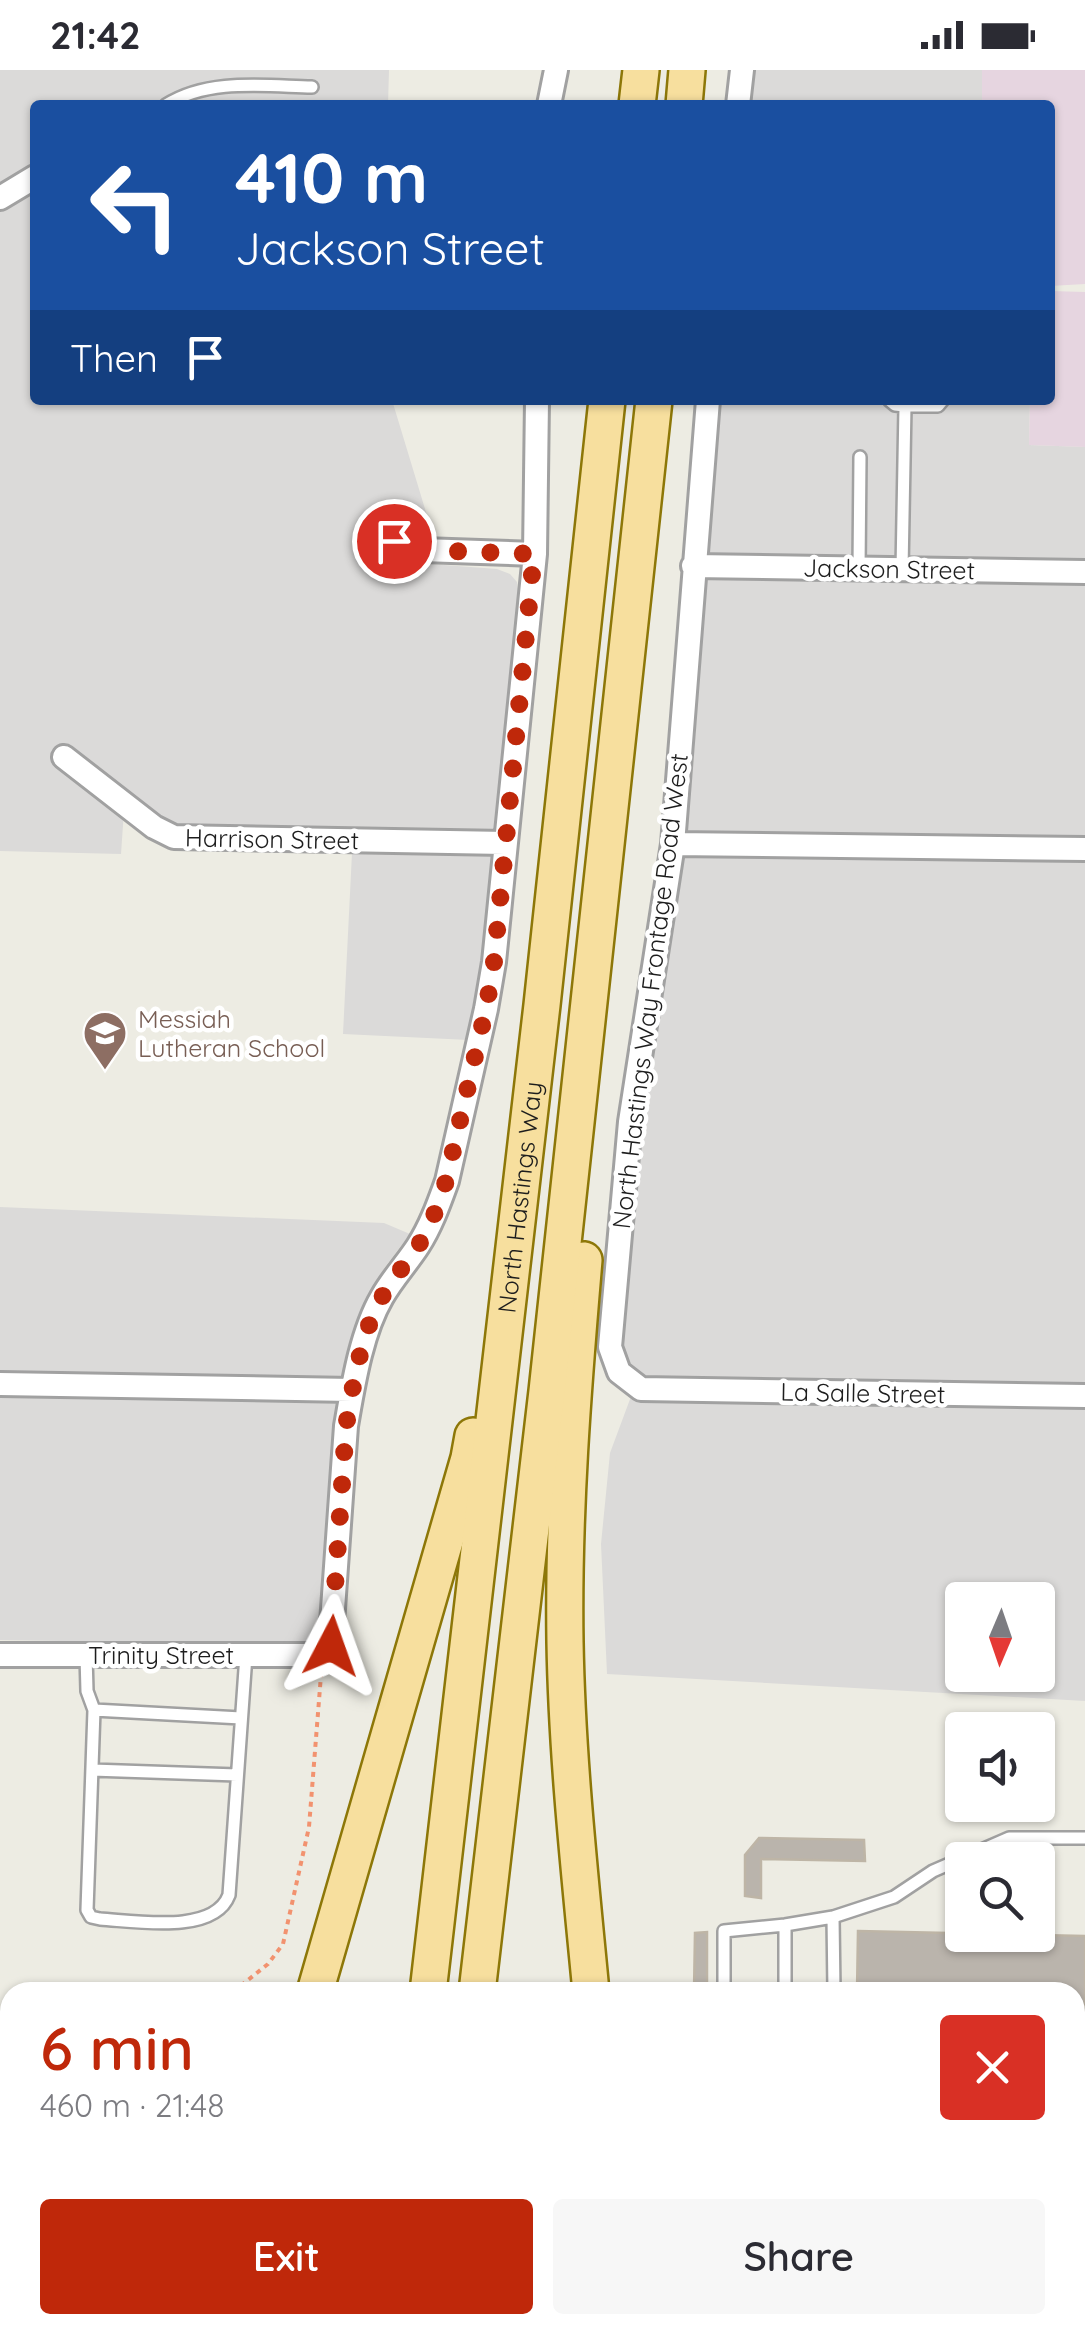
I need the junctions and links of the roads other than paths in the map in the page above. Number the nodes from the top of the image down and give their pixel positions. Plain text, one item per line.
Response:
1 (556, 70) edge
2 (641, 70) edge
3 (688, 70) edge
4 (742, 70) edge
5 (312, 87) dead end
6 (176, 100) edge
7 (550, 100) edge
8 (638, 100) edge
9 (685, 100) edge
10 (739, 100) edge
11 (30, 180) edge
12 (0, 198) edge
13 (537, 405) edge
14 (606, 405) edge
15 (654, 405) edge
16 (708, 405) edge
17 (895, 405) edge
18 (939, 405) edge
19 (905, 406) junction
20 (860, 457) dead end
21 (394, 541) dead end
22 (534, 554) junction
23 (693, 566) junction
24 (859, 569) junction
25 (902, 570) junction
26 (1085, 572) edge
27 (634, 600) junction
28 (64, 757) dead end
29 (505, 843) junction
30 (673, 844) junction
31 (1085, 849) edge
32 (542, 1006) junction
33 (0, 1384) edge
34 (641, 1389) joint
35 (352, 1390) junction
36 (1085, 1396) edge
37 (0, 1655) edge
38 (86, 1655) junction
39 (246, 1655) junction
40 (94, 1710) junction
41 (241, 1718) junction
42 (92, 1770) junction
43 (237, 1775) junction
44 (1085, 1838) edge
45 (833, 1916) junction
46 (785, 1926) junction
47 (318, 1982) edge
48 (429, 1982) edge
49 (478, 1982) edge
50 (590, 1982) edge
51 (724, 1982) edge
52 (785, 1982) edge
53 (834, 1982) edge

1 - 7 street
2 - 8 main road
3 - 9 main road
4 - 10 street
5 - 6 lane
11 - 12 street
13 - 22 street
14 - 32 main road, North Hastings Way
15 - 27 main road, North Hastings Way
16 - 23 street, North Hastings Way Frontage Road West
17 - 19 lane
18 - 19 lane
19 - 25 lane
20 - 24 lane
21 - 22 street
22 - 29 street
23 - 24 street, Jackson Street
23 - 30 street, North Hastings Way Frontage Road West
24 - 25 street, Jackson Street
25 - 26 street, Jackson Street
27 - 49 main road, North Hastings Way
27 - 50 main road
28 - 29 street, Harrison Street
29 - 35 street
30 - 31 street
30 - 34 street, North Hastings Way Frontage Road West
32 - 47 main road
32 - 48 main road, North Hastings Way
33 - 35 street
34 - 36 street, La Salle Street
35 - 39 street, Trinity Street
37 - 38 street, Trinity Street
38 - 39 street, Trinity Street
38 - 40 lane
39 - 41 lane
40 - 41 lane
40 - 42 lane
41 - 43 lane
42 - 43 lane
42 - 43 lane
44 - 45 lane
45 - 46 lane
45 - 53 lane
46 - 51 lane
46 - 52 lane

